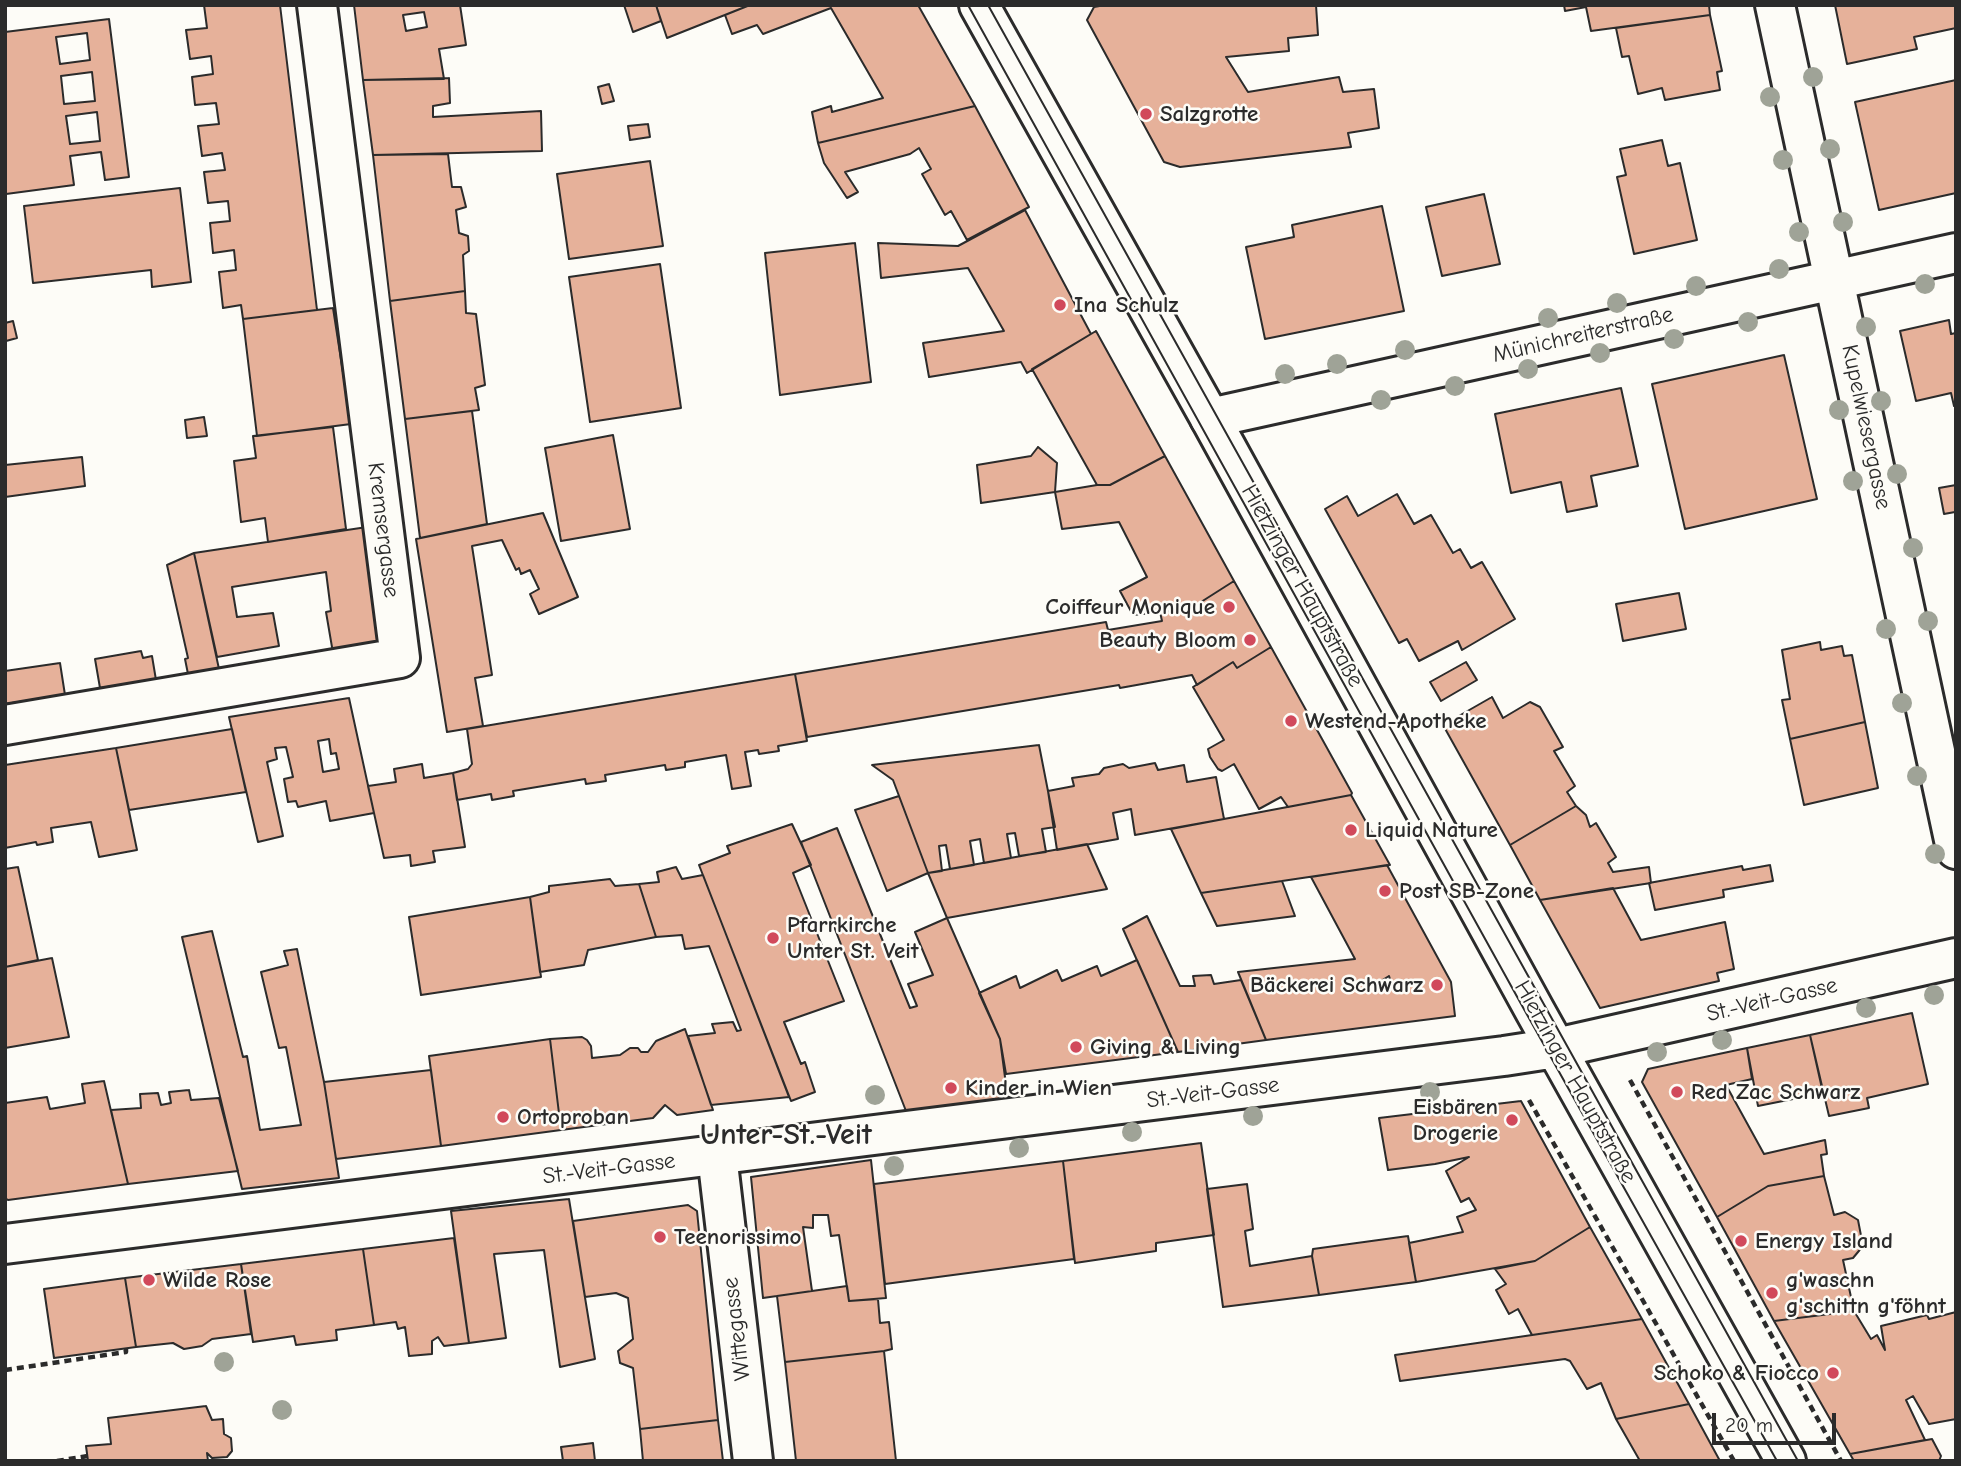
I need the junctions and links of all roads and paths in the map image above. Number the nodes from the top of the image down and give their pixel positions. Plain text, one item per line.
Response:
1 (317, 5) edge
2 (979, 5) edge
3 (1775, 5) edge
4 (1956, 253) edge
5 (1834, 279) junction
6 (1210, 418) junction
7 (5, 725) edge
8 (1956, 849) edge
9 (1956, 958) edge
10 (1556, 1048) junction
11 (1630, 1080) dead end
12 (1529, 1100) dead end
13 (718, 1155) junction
14 (5, 1244) edge
15 (126, 1348) dead end
16 (5, 1370) edge
17 (88, 1456) dead end
18 (57, 1461) edge
19 (752, 1461) edge
20 (1734, 1461) edge
21 (1786, 1461) edge
22 (1841, 1461) edge

1 - 7 street, Kremsergasse
2 - 6 street, Hietzinger Hauptstraße
3 - 5 street, Kupelwiesergasse
4 - 5 street, Münichreiterstraße
5 - 6 street, Münichreiterstraße
5 - 8 street, Kupelwiesergasse
6 - 10 street, Hietzinger Hauptstraße
9 - 10 street, St.-Veit-Gasse
10 - 13 street, St.-Veit-Gasse
10 - 21 street, Hietzinger Hauptstraße
11 - 22 path
12 - 20 path
13 - 14 street, St.-Veit-Gasse
13 - 19 street, Wittegasse
15 - 16 path
17 - 18 path

